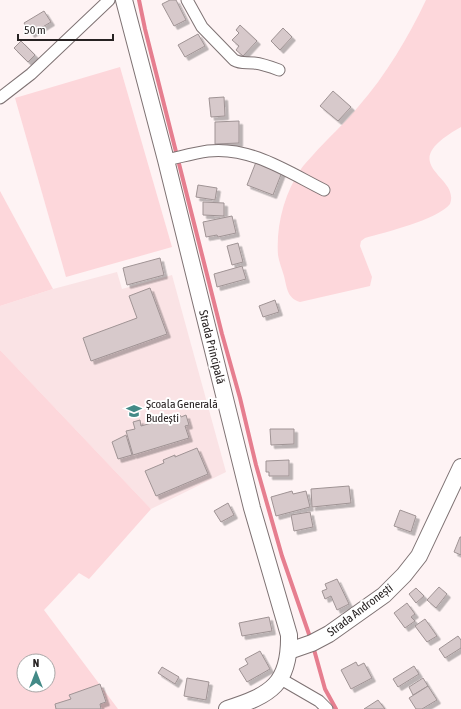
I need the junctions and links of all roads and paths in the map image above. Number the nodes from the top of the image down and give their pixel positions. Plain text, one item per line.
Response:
1 (109, 0) edge
2 (124, 0) edge
3 (187, 0) edge
4 (279, 70) dead end
5 (0, 98) edge
6 (167, 160) junction
7 (324, 190) dead end
8 (461, 467) edge
9 (302, 647) junction
10 (281, 678) junction
11 (227, 709) edge
12 (327, 709) edge

1 - 5 street
2 - 6 main road, Strada Principală
3 - 4 street
6 - 7 street
6 - 9 main road, Strada Principală
8 - 9 main road, Strada Andronești
9 - 10 main road, Strada Principală
10 - 11 main road, Strada Principală
10 - 12 street

